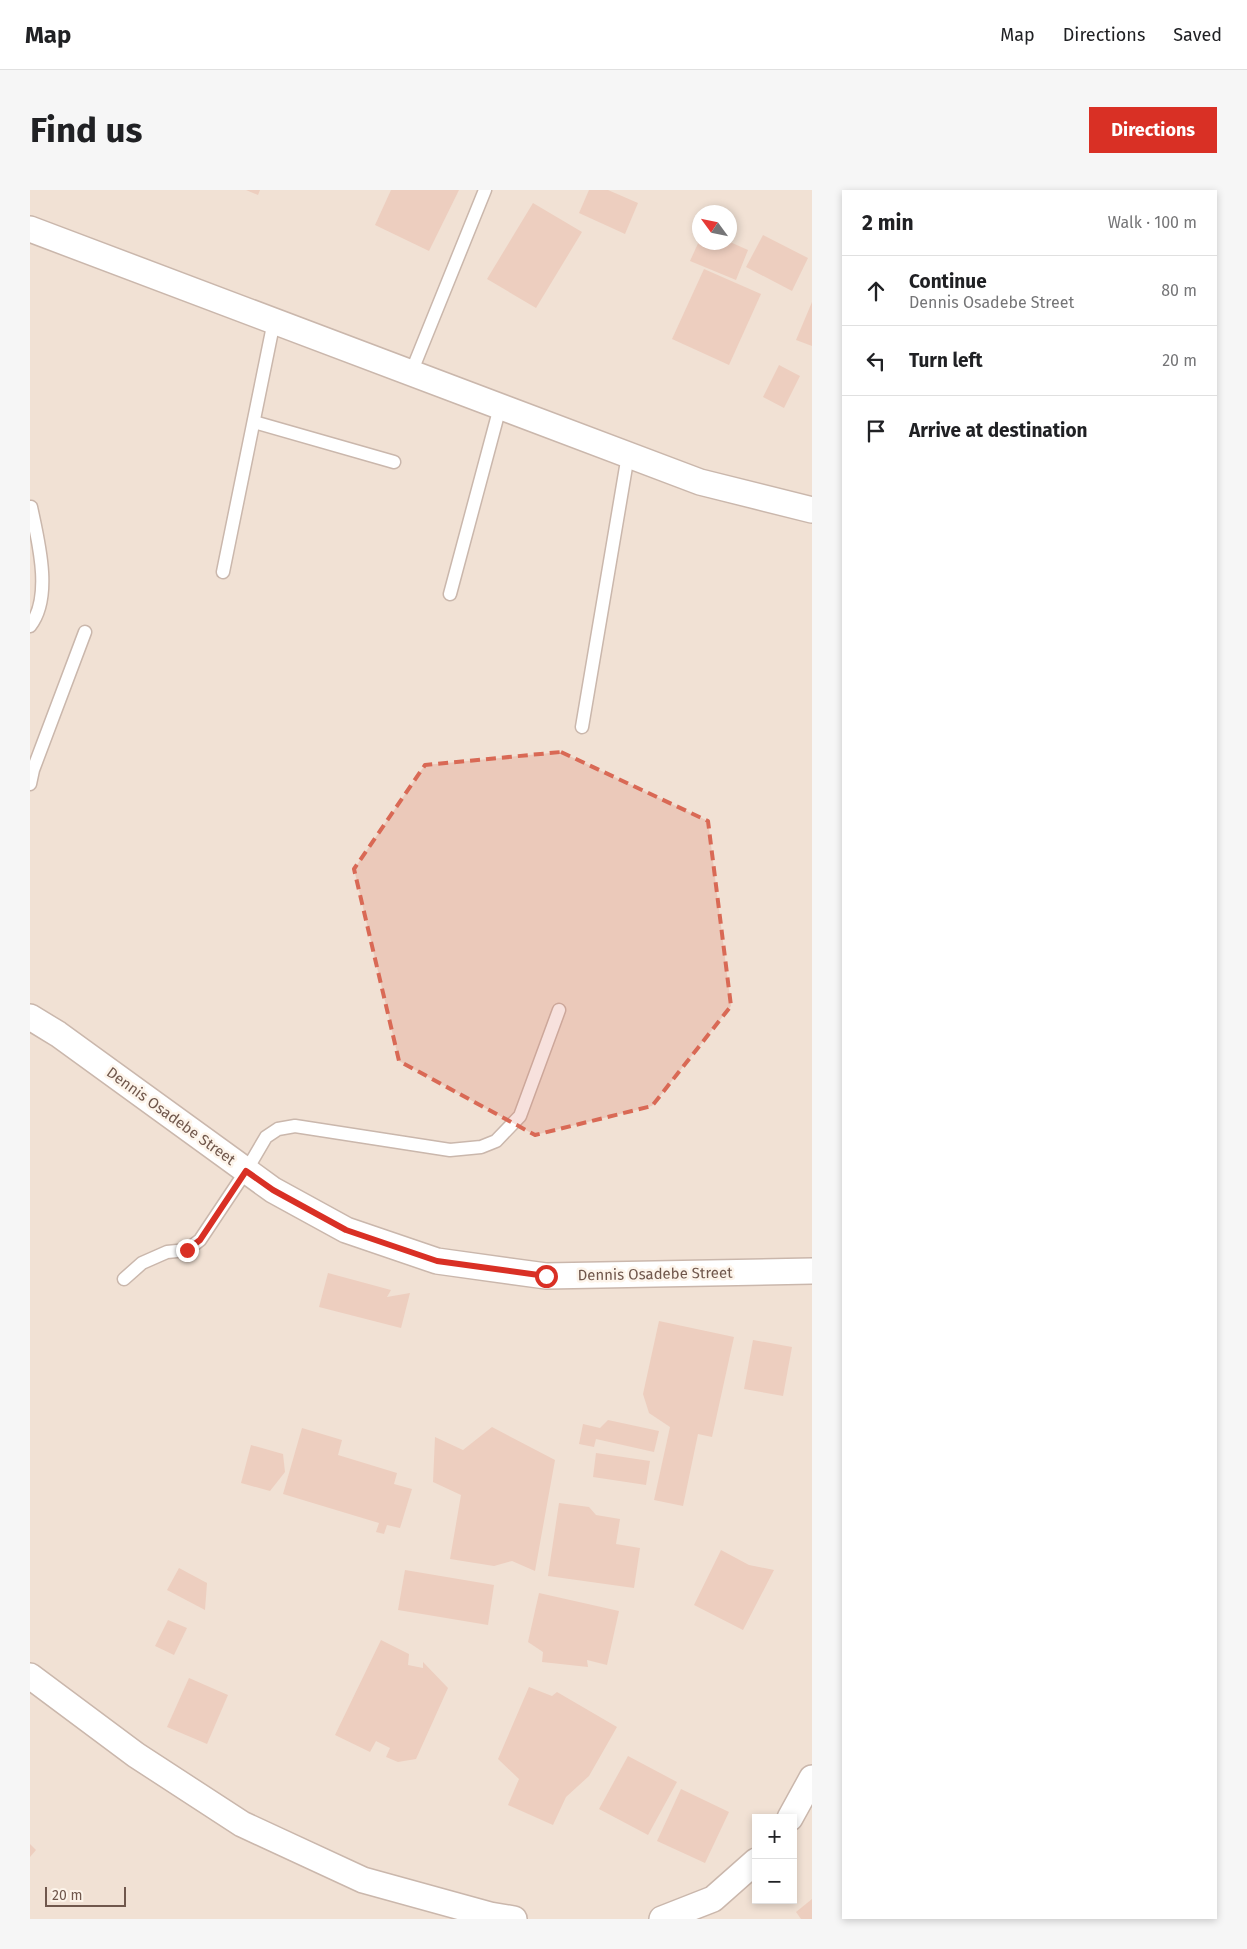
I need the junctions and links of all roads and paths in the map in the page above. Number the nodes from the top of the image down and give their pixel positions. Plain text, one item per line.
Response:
1 (484, 190) edge
2 (30, 229) edge
3 (274, 322) junction
4 (410, 373) junction
5 (500, 408) junction
6 (254, 422) junction
7 (628, 455) junction
8 (394, 462) dead end
9 (31, 507) edge
10 (812, 510) edge
11 (223, 572) dead end
12 (450, 594) dead end
13 (30, 626) edge
14 (84, 632) dead end
15 (582, 727) dead end
16 (30, 784) edge
17 (559, 1010) dead end
18 (30, 1018) edge
19 (246, 1171) junction
20 (812, 1271) edge
21 (124, 1279) dead end
22 (30, 1676) edge
23 (812, 1778) edge
24 (792, 1814) edge
25 (752, 1865) edge
26 (502, 1918) edge
27 (662, 1919) edge

1 - 4 lane
2 - 3 street
3 - 4 street
3 - 6 lane
4 - 5 street
5 - 7 street
5 - 12 lane
6 - 8 lane
6 - 11 lane
7 - 10 street
7 - 15 lane
9 - 13 lane
14 - 16 lane
17 - 19 lane
18 - 19 street, Dennis Osadebe Street
19 - 20 street, Dennis Osadebe Street
19 - 21 lane
22 - 26 street
23 - 24 street
25 - 27 street

